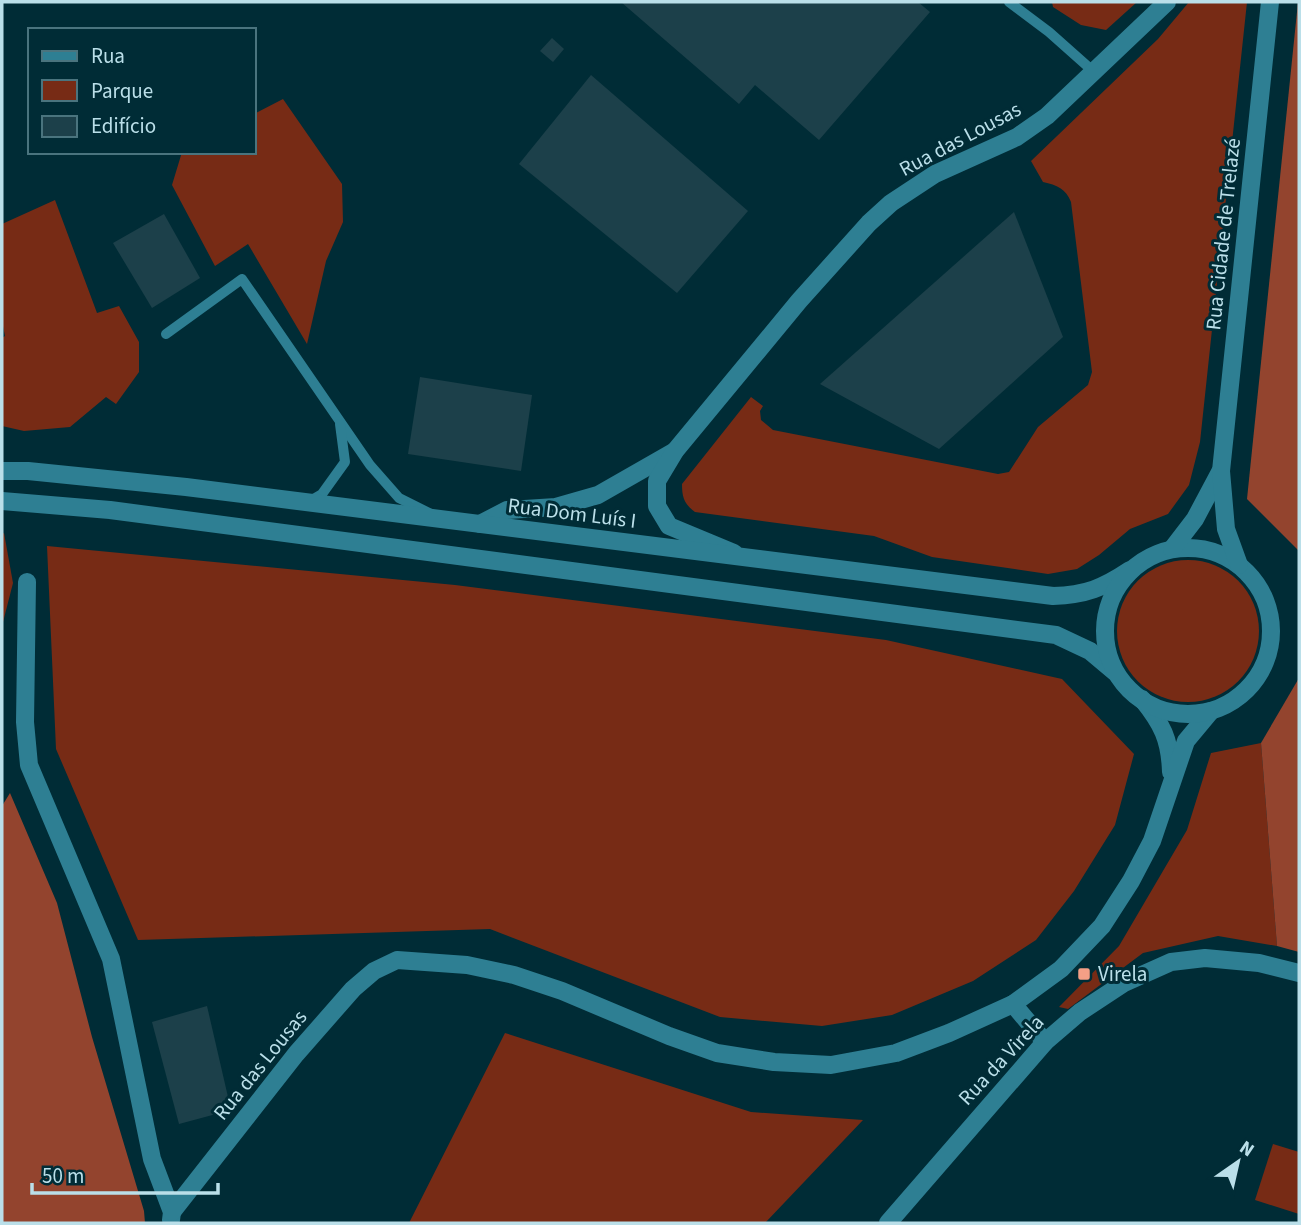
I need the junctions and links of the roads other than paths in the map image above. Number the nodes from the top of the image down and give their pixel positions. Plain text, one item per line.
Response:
1 (1009, 2) edge
2 (1167, 2) edge
3 (1270, 2) edge
4 (1094, 72) junction
5 (166, 334) dead end
6 (339, 421) junction
7 (675, 451) junction
8 (2, 471) edge
9 (1221, 471) junction
10 (2, 500) edge
11 (308, 502) junction
12 (442, 519) junction
13 (480, 524) junction
14 (1172, 549) junction
15 (744, 557) junction
16 (1239, 565) junction
17 (1130, 570) junction
18 (27, 582) dead end
19 (1115, 672) junction
20 (1142, 699) junction
21 (1210, 711) junction
22 (1172, 782) junction
23 (1299, 973) edge
24 (1013, 1004) junction
25 (1045, 1042) junction
26 (172, 1218) edge
27 (888, 1223) edge

1 - 4 lane
2 - 4 street, Rua das Lousas
3 - 9 street, Rua Cidade de Trelazé
4 - 7 street, Rua das Lousas
5 - 6 lane
6 - 11 lane
6 - 12 lane
7 - 13 street, Rua das Lousas
7 - 15 street, Rua das Lousas
8 - 11 street, Rua Dom Luís I
9 - 14 street, Rua Cidade de Trelazé
9 - 16 street, Rua Cidade de Trelazé
10 - 19 street
11 - 12 street, Rua Dom Luís I
12 - 13 street, Rua Dom Luís I
13 - 15 street, Rua Dom Luís I
14 - 16 street
14 - 17 street
15 - 17 street, Rua Dom Luís I
16 - 21 street
17 - 19 street
18 - 26 street
19 - 20 street
20 - 21 street
20 - 22 street
21 - 22 street
22 - 24 street
23 - 25 street, Rua da Virela
24 - 25 street
24 - 26 street, Rua das Lousas
25 - 27 street, Rua da Virela

